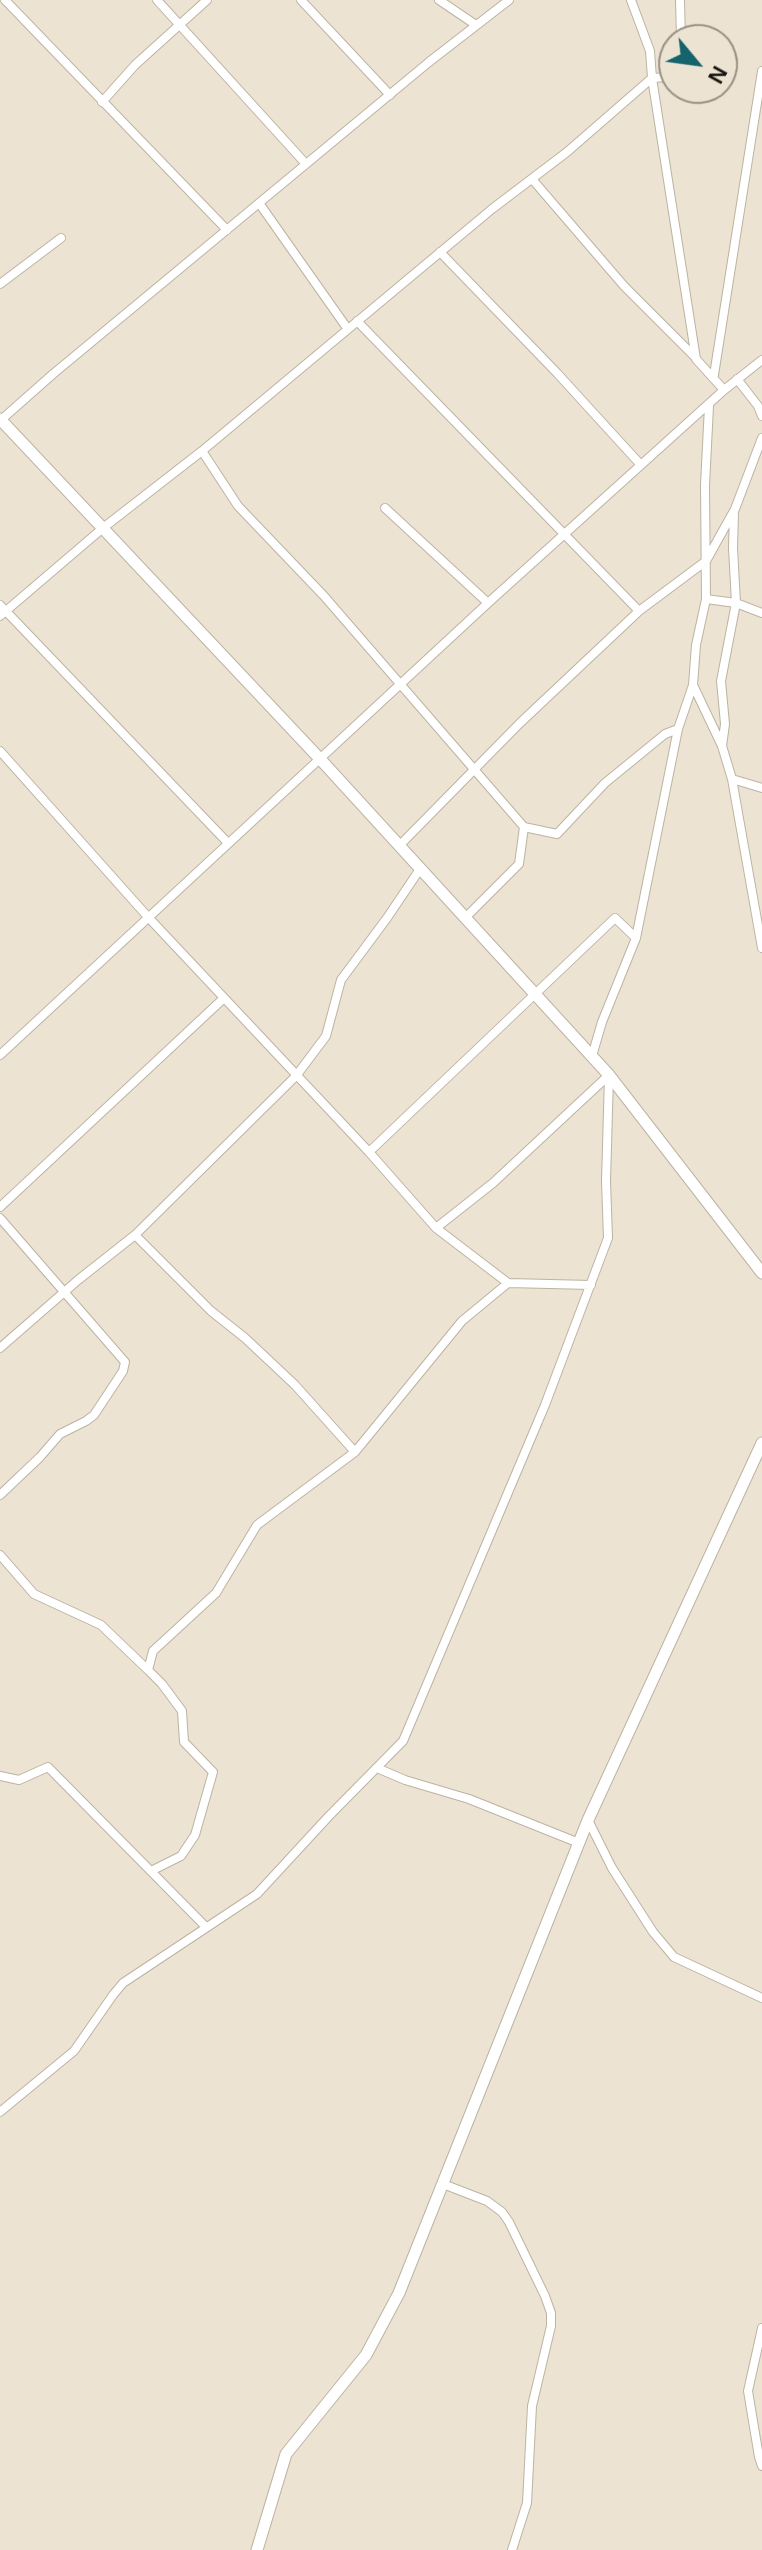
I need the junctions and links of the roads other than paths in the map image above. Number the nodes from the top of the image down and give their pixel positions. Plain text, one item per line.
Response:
1 (5, 0) edge
2 (157, 0) edge
3 (207, 0) edge
4 (301, 0) edge
5 (439, 0) edge
6 (509, 0) edge
7 (631, 0) edge
8 (680, 0) edge
9 (180, 23) junction
10 (681, 24) edge
11 (476, 25) junction
12 (762, 71) edge
13 (652, 78) junction
14 (658, 78) edge
15 (390, 95) junction
16 (102, 102) junction
17 (306, 164) junction
18 (532, 179) junction
19 (259, 203) junction
20 (227, 230) junction
21 (61, 238) dead end
22 (440, 252) junction
23 (0, 284) edge
24 (357, 321) junction
25 (347, 328) junction
26 (696, 359) junction
27 (762, 360) edge
28 (714, 375) junction
29 (737, 379) junction
30 (724, 390) junction
31 (709, 406) junction
32 (762, 416) edge
33 (1, 420) edge
34 (762, 438) edge
35 (202, 451) junction
36 (640, 464) junction
37 (385, 508) dead end
38 (735, 509) junction
39 (103, 528) junction
40 (564, 534) junction
41 (706, 561) junction
42 (706, 599) junction
43 (488, 603) junction
44 (736, 603) junction
45 (2, 611) edge
46 (639, 611) junction
47 (762, 613) edge
48 (400, 684) junction
49 (693, 685) junction
50 (678, 729) junction
51 (722, 746) junction
52 (0, 751) edge
53 (321, 760) junction
54 (476, 769) junction
55 (732, 779) junction
56 (762, 788) edge
57 (524, 827) junction
58 (228, 843) junction
59 (399, 846) junction
60 (420, 869) junction
61 (148, 917) junction
62 (465, 918) junction
63 (636, 938) junction
64 (762, 948) edge
65 (536, 995) junction
66 (224, 998) junction
67 (0, 1055) edge
68 (592, 1056) junction
69 (609, 1075) junction
70 (296, 1076) junction
71 (369, 1152) junction
72 (0, 1207) edge
73 (0, 1218) edge
74 (436, 1228) junction
75 (135, 1235) junction
76 (762, 1273) edge
77 (508, 1283) junction
78 (591, 1285) junction
79 (63, 1293) junction
80 (0, 1348) edge
81 (762, 1443) edge
82 (355, 1452) junction
83 (0, 1495) edge
84 (0, 1555) edge
85 (148, 1670) junction
86 (377, 1768) junction
87 (0, 1776) edge
88 (588, 1820) junction
89 (579, 1843) junction
90 (151, 1871) junction
91 (206, 1927) junction
92 (762, 1998) edge
93 (0, 2112) edge
94 (443, 2184) junction
95 (762, 2328) edge
96 (762, 2466) edge
97 (257, 2550) edge
98 (512, 2550) edge

1 - 16 street
2 - 9 street
3 - 9 street
4 - 15 street
5 - 11 street
6 - 11 street
7 - 13 street
8 - 10 street
9 - 16 street
9 - 17 street
11 - 15 street
12 - 28 street
13 - 14 street
13 - 18 street
13 - 26 street
15 - 17 street
16 - 20 street
17 - 19 street
18 - 22 street
18 - 26 street
19 - 20 street
19 - 25 street
20 - 33 street
21 - 23 street
22 - 24 street
22 - 36 street
24 - 25 street
24 - 40 street
25 - 35 street
26 - 28 street
27 - 29 street
28 - 30 street
29 - 30 street
29 - 32 street
30 - 31 street
31 - 36 street
31 - 41 street
33 - 39 street
34 - 38 street
35 - 39 street
35 - 48 street
36 - 40 street
37 - 43 street
38 - 41 street
38 - 44 street
39 - 45 street
39 - 53 street
40 - 43 street
40 - 46 street
41 - 42 street
41 - 46 street
42 - 44 street
42 - 49 street
43 - 48 street
44 - 47 street
44 - 51 street
45 - 58 street
46 - 54 street
48 - 53 street
48 - 54 street
49 - 50 street
49 - 51 street
50 - 57 street
50 - 63 street
51 - 55 street
52 - 61 street
53 - 58 street
53 - 59 street
54 - 57 street
54 - 59 street
55 - 56 street
55 - 64 street
57 - 62 street
58 - 61 street
59 - 60 street
60 - 62 street
60 - 70 street
61 - 66 street
61 - 67 street
62 - 65 street
63 - 65 street
63 - 68 street
65 - 68 street
65 - 71 street
66 - 70 street
66 - 72 street
68 - 69 street
69 - 74 street
69 - 76 street
69 - 78 street
70 - 71 street
70 - 75 street
71 - 74 street
73 - 79 street
74 - 77 street
75 - 79 street
75 - 82 street
77 - 78 street
77 - 82 street
78 - 86 street
79 - 80 street
79 - 83 street
81 - 88 street
82 - 85 street
84 - 85 street
85 - 90 street
86 - 89 street
86 - 91 street
87 - 90 street
88 - 89 street
88 - 92 street
89 - 94 street
90 - 91 street
91 - 93 street
94 - 97 street
94 - 98 street
95 - 96 street

